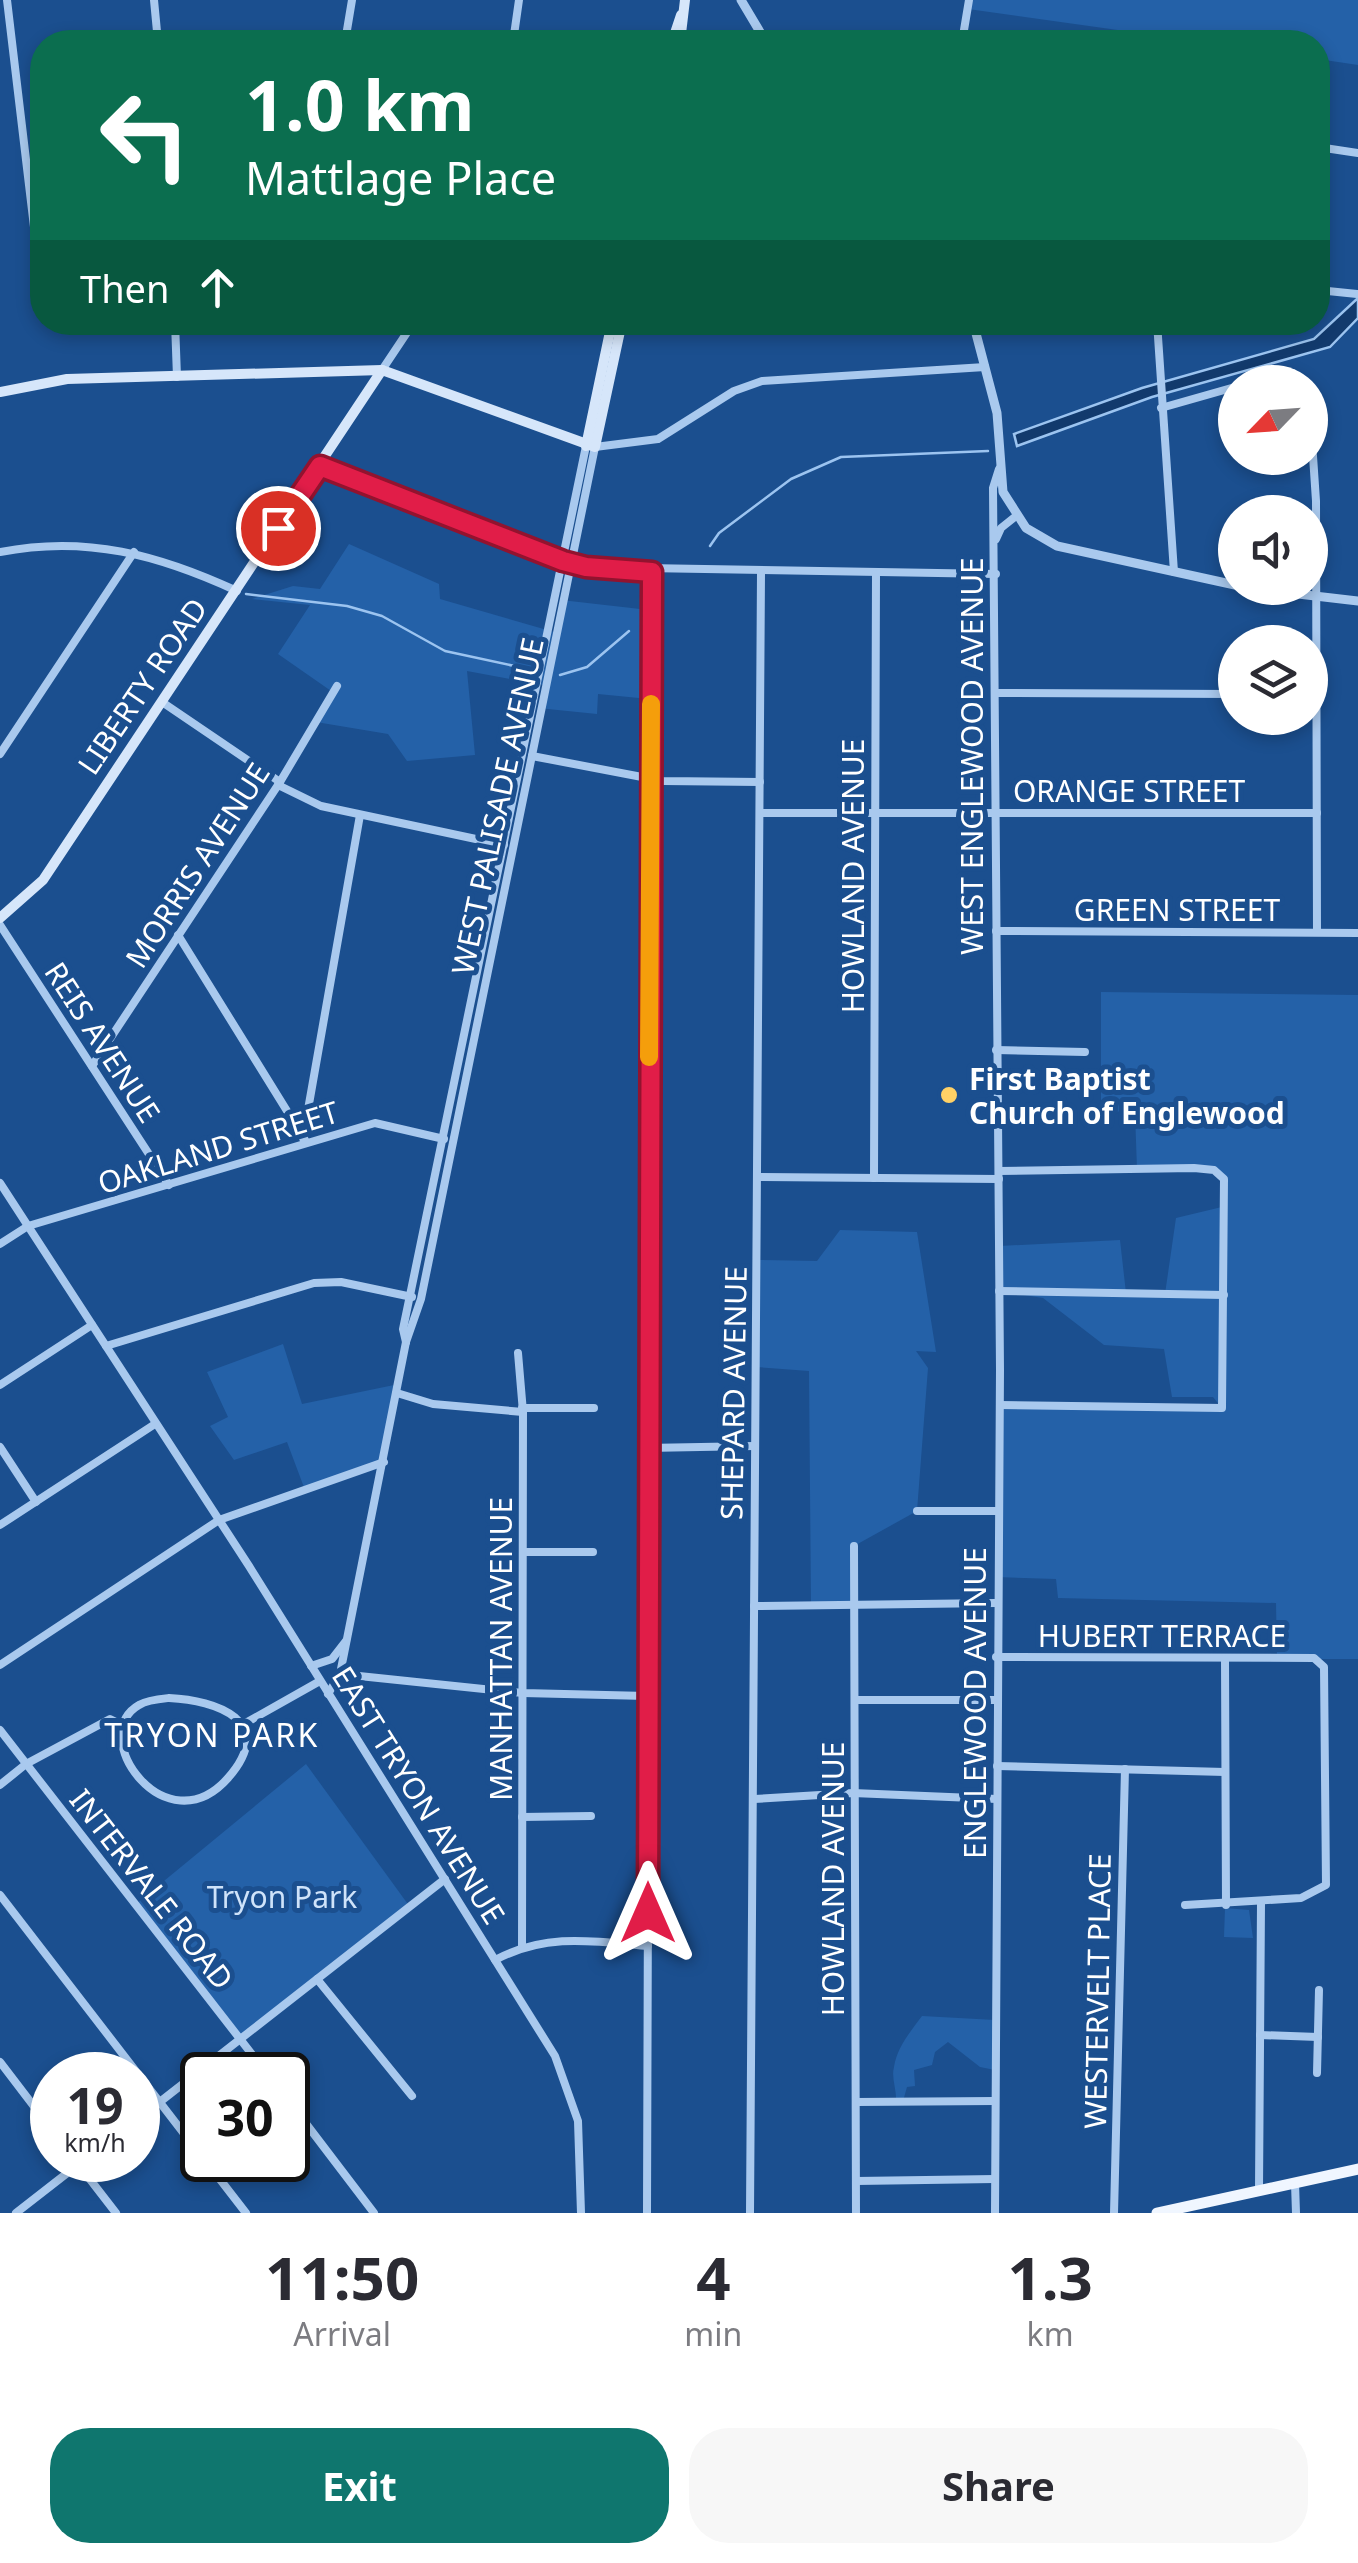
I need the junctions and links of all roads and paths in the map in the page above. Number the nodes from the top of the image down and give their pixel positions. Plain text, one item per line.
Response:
1 (7, 0) edge
2 (154, 0) edge
3 (352, 0) edge
4 (519, 0) edge
5 (685, 0) edge
6 (741, 0) edge
7 (969, 0) edge
8 (682, 13) junction
9 (157, 30) edge
10 (347, 30) edge
11 (514, 30) edge
12 (676, 30) edge
13 (681, 30) edge
14 (759, 30) edge
15 (964, 30) edge
16 (1330, 149) edge
17 (1358, 153) edge
18 (30, 168) edge
19 (1330, 291) edge
20 (1356, 294) edge
21 (175, 335) edge
22 (405, 335) edge
23 (610, 335) edge
24 (619, 335) edge
25 (976, 335) edge
26 (1157, 335) edge
27 (985, 367) junction
28 (382, 370) junction
29 (177, 376) junction
30 (1218, 391) edge
31 (0, 392) edge
32 (1161, 406) junction
33 (590, 446) junction
34 (320, 466) junction
35 (1000, 468) junction
36 (1016, 516) junction
37 (996, 539) junction
38 (0, 552) edge
39 (134, 552) junction
40 (568, 562) junction
41 (652, 572) junction
42 (1174, 572) junction
43 (762, 573) junction
44 (876, 574) junction
45 (996, 574) junction
46 (1218, 581) edge
47 (237, 590) junction
48 (1328, 599) edge
49 (1358, 601) edge
50 (337, 686) dead end
51 (996, 693) junction
52 (1218, 694) edge
53 (162, 702) junction
54 (1314, 735) edge
55 (0, 754) edge
56 (528, 756) junction
57 (650, 780) junction
58 (760, 782) junction
59 (279, 783) junction
60 (875, 812) junction
61 (996, 812) junction
62 (760, 813) junction
63 (1317, 813) junction
64 (360, 815) junction
65 (509, 846) junction
66 (0, 921) edge
67 (996, 931) junction
68 (1317, 932) junction
69 (1358, 933) edge
70 (178, 936) junction
71 (996, 1050) junction
72 (1085, 1052) dead end
73 (92, 1066) junction
74 (443, 1139) junction
75 (305, 1141) junction
76 (453, 1142) junction
77 (999, 1174) junction
78 (758, 1177) junction
79 (874, 1178) junction
80 (0, 1182) edge
81 (169, 1185) junction
82 (999, 1194) joint
83 (28, 1226) junction
84 (0, 1244) edge
85 (1000, 1290) junction
86 (1224, 1295) junction
87 (410, 1297) junction
88 (421, 1299) junction
89 (92, 1325) junction
90 (406, 1342) junction
91 (106, 1346) junction
92 (518, 1353) dead end
93 (0, 1386) edge
94 (397, 1393) junction
95 (1000, 1405) junction
96 (594, 1408) dead end
97 (522, 1410) junction
98 (155, 1424) junction
99 (755, 1446) junction
100 (0, 1447) edge
101 (646, 1448) junction
102 (384, 1462) junction
103 (36, 1502) junction
104 (917, 1511) dead end
105 (996, 1511) junction
106 (219, 1520) junction
107 (0, 1525) edge
108 (854, 1546) dead end
109 (522, 1552) junction
110 (593, 1552) dead end
111 (996, 1604) junction
112 (856, 1605) junction
113 (754, 1606) junction
114 (348, 1637) junction
115 (996, 1657) junction
116 (1225, 1659) junction
117 (0, 1665) edge
118 (311, 1666) junction
119 (340, 1674) junction
120 (320, 1680) junction
121 (522, 1692) junction
122 (328, 1694) junction
123 (647, 1696) junction
124 (855, 1700) junction
125 (996, 1700) junction
126 (242, 1725) junction
127 (124, 1726) junction
128 (0, 1730) edge
129 (26, 1764) junction
130 (997, 1766) junction
131 (1124, 1769) junction
132 (1226, 1772) junction
133 (0, 1785) edge
134 (853, 1793) junction
135 (997, 1799) junction
136 (754, 1800) junction
137 (591, 1816) dead end
138 (522, 1817) junction
139 (445, 1879) junction
140 (0, 1895) edge
141 (1261, 1903) junction
142 (1226, 1905) junction
143 (1185, 1906) dead end
144 (522, 1946) junction
145 (648, 1946) junction
146 (496, 1960) junction
147 (317, 1978) junction
148 (1319, 1990) dead end
149 (1260, 2035) junction
150 (1318, 2037) junction
151 (240, 2038) junction
152 (121, 2052) edge
153 (251, 2052) edge
154 (0, 2062) edge
155 (1317, 2073) dead end
156 (412, 2096) dead end
157 (995, 2100) junction
158 (30, 2101) edge
159 (160, 2102) joint
160 (856, 2102) junction
161 (180, 2127) edge
162 (310, 2129) edge
163 (1358, 2169) edge
164 (995, 2178) junction
165 (856, 2181) junction
166 (54, 2182) edge
167 (94, 2182) edge
168 (222, 2182) edge
169 (1295, 2182) junction
170 (1259, 2190) junction
171 (16, 2213) edge
172 (116, 2213) edge
173 (246, 2213) edge
174 (374, 2213) edge
175 (581, 2213) edge
176 (647, 2213) edge
177 (750, 2213) edge
178 (856, 2213) edge
179 (994, 2213) edge
180 (1114, 2213) edge
181 (1156, 2213) edge
182 (1296, 2213) edge

1 - 18 street
2 - 9 street
3 - 10 street
4 - 11 street
5 - 8 main road
6 - 14 street
7 - 15 street
8 - 12 main road
8 - 13 main road
16 - 17 street
19 - 20 street
21 - 29 street
22 - 28 street, LIBERTY ROAD
23 - 33 main road, WEST PALISADE AVENUE
24 - 33 main road, WEST PALISADE AVENUE
25 - 27 street, WEST ENGLEWOOD AVENUE
26 - 32 street
27 - 33 street
27 - 35 street, WEST ENGLEWOOD AVENUE
28 - 29 main road
28 - 33 main road
28 - 34 main road, LIBERTY ROAD
29 - 31 main road
30 - 32 street
32 - 42 street
33 - 40 street, WEST PALISADE AVENUE
34 - 40 street
34 - 47 main road, LIBERTY ROAD
35 - 36 street
35 - 37 street, WEST ENGLEWOOD AVENUE
36 - 37 street
36 - 42 street
37 - 45 street, WEST ENGLEWOOD AVENUE
38 - 39 street
39 - 47 street
39 - 55 street
40 - 41 street
40 - 56 street, WEST PALISADE AVENUE
41 - 43 street
41 - 57 street
42 - 46 street
43 - 44 street
43 - 58 street, SHEPARD AVENUE
44 - 45 street
44 - 60 street, HOWLAND AVENUE
45 - 51 street, WEST ENGLEWOOD AVENUE
47 - 53 main road, LIBERTY ROAD
48 - 49 street
50 - 59 street, MORRIS AVENUE
51 - 52 street
51 - 61 street, WEST ENGLEWOOD AVENUE
53 - 59 street
53 - 66 main road, LIBERTY ROAD
54 - 63 street
56 - 57 street
56 - 65 street, WEST PALISADE AVENUE
57 - 58 street
57 - 101 street
58 - 62 street, SHEPARD AVENUE
59 - 64 street
59 - 70 street, MORRIS AVENUE
60 - 61 street, ORANGE STREET
60 - 62 street, ORANGE STREET
60 - 79 street, HOWLAND AVENUE
61 - 63 street, ORANGE STREET
61 - 67 street, WEST ENGLEWOOD AVENUE
62 - 78 street, SHEPARD AVENUE
63 - 68 street
64 - 65 street
64 - 75 street
65 - 74 street, WEST PALISADE AVENUE
65 - 76 street, WEST PALISADE AVENUE
66 - 73 street, REIS AVENUE
67 - 68 street, GREEN STREET
67 - 71 street, WEST ENGLEWOOD AVENUE
68 - 69 street, GREEN STREET
70 - 73 street, MORRIS AVENUE
70 - 75 street
71 - 72 street
71 - 77 street, WEST ENGLEWOOD AVENUE
73 - 81 street, REIS AVENUE
74 - 75 street, OAKLAND STREET
74 - 76 street, OAKLAND STREET
74 - 87 street, WEST PALISADE AVENUE
75 - 81 street, OAKLAND STREET
76 - 88 street, WEST PALISADE AVENUE
77 - 79 street
77 - 82 street, WEST ENGLEWOOD AVENUE
77 - 86 street
78 - 79 street
78 - 99 street, SHEPARD AVENUE
80 - 83 street, EAST TRYON AVENUE
81 - 83 street, OAKLAND STREET
82 - 85 street, ENGLEWOOD AVENUE
83 - 84 street, OAKLAND STREET
83 - 89 street, EAST TRYON AVENUE
85 - 86 street
85 - 95 street, ENGLEWOOD AVENUE
86 - 95 street
87 - 88 street
87 - 90 street, WEST PALISADE AVENUE
87 - 91 street
88 - 90 street, WEST PALISADE AVENUE
89 - 91 street, EAST TRYON AVENUE
89 - 93 street
90 - 94 street
91 - 98 street, EAST TRYON AVENUE
92 - 97 street, MANHATTAN AVENUE
94 - 97 street
94 - 102 street
95 - 105 street, ENGLEWOOD AVENUE
96 - 97 street
97 - 109 street, MANHATTAN AVENUE
98 - 103 street
98 - 106 street, EAST TRYON AVENUE
99 - 101 street
99 - 113 street, SHEPARD AVENUE
100 - 103 street
101 - 123 street
102 - 106 street
102 - 114 street
103 - 107 street
104 - 105 street
105 - 111 street, ENGLEWOOD AVENUE
106 - 117 street
106 - 118 street, EAST TRYON AVENUE
108 - 112 street, HOWLAND AVENUE
109 - 110 street
109 - 121 street, MANHATTAN AVENUE
111 - 112 street
111 - 115 street, ENGLEWOOD AVENUE
112 - 113 street
112 - 124 street, HOWLAND AVENUE
113 - 136 street, SHEPARD AVENUE
114 - 118 street
114 - 119 street
115 - 116 street, HUBERT TERRACE
115 - 125 street, ENGLEWOOD AVENUE
116 - 132 street
116 - 141 street, HUBERT TERRACE
118 - 120 street, EAST TRYON AVENUE
119 - 121 street
119 - 122 street
120 - 122 street, EAST TRYON AVENUE
120 - 126 street
121 - 123 street
121 - 138 street, MANHATTAN AVENUE
122 - 139 street, EAST TRYON AVENUE
123 - 145 street
124 - 125 street
124 - 134 street, HOWLAND AVENUE
125 - 130 street, ENGLEWOOD AVENUE
126 - 127 street
126 - 127 street
127 - 129 street
128 - 129 street, INTERVALE ROAD
129 - 133 street
129 - 151 street, INTERVALE ROAD
130 - 131 street
130 - 135 street, ENGLEWOOD AVENUE
131 - 132 street
131 - 180 street, WESTERVELT PLACE
132 - 142 street
134 - 135 street
134 - 136 street
134 - 160 street, HOWLAND AVENUE
135 - 157 street, ENGLEWOOD AVENUE
136 - 177 street, SHEPARD AVENUE
137 - 138 street
138 - 144 street, MANHATTAN AVENUE
139 - 146 street, EAST TRYON AVENUE
139 - 147 street
140 - 152 street
141 - 142 street
141 - 149 street
142 - 143 street
144 - 145 street
144 - 146 street
145 - 176 street
146 - 175 street, EAST TRYON AVENUE
147 - 151 street
147 - 156 street
148 - 150 street
149 - 150 street
149 - 170 street
150 - 155 street
151 - 153 street, INTERVALE ROAD
151 - 159 street
154 - 158 street
157 - 160 street
157 - 164 street, ENGLEWOOD AVENUE
159 - 161 street
160 - 165 street, HOWLAND AVENUE
162 - 174 street
163 - 169 main road
164 - 165 street
164 - 179 street, ENGLEWOOD AVENUE
165 - 178 street, HOWLAND AVENUE
166 - 171 street
167 - 172 street
168 - 173 street
169 - 170 main road
169 - 182 street
170 - 181 main road

